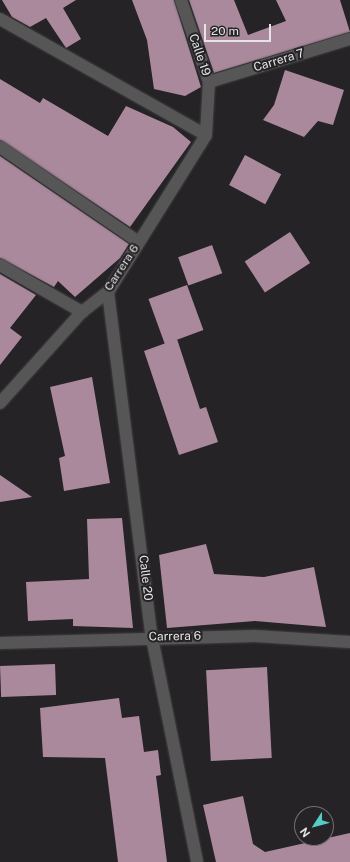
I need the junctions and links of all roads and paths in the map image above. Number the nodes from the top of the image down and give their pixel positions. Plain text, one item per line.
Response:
1 (181, 0) edge
2 (0, 19) edge
3 (350, 39) edge
4 (209, 82) junction
5 (206, 134) junction
6 (0, 147) edge
7 (139, 242) junction
8 (0, 265) edge
9 (108, 292) junction
10 (82, 312) junction
11 (0, 403) edge
12 (152, 638) junction
13 (350, 642) edge
14 (0, 643) edge
15 (197, 862) edge

1 - 4 street, Calle 19
2 - 5 street
3 - 4 street, Carrera 7
4 - 5 street, Calle 19
5 - 7 street, Carrera 6
6 - 7 street
7 - 9 street, Carrera 6
8 - 10 street
9 - 10 street, Carrera 6
9 - 12 street, Calle 20
10 - 11 street, Carrera 6
12 - 13 street, Carrera 6
12 - 14 street, Carrera 6
12 - 15 street, Calle 20

